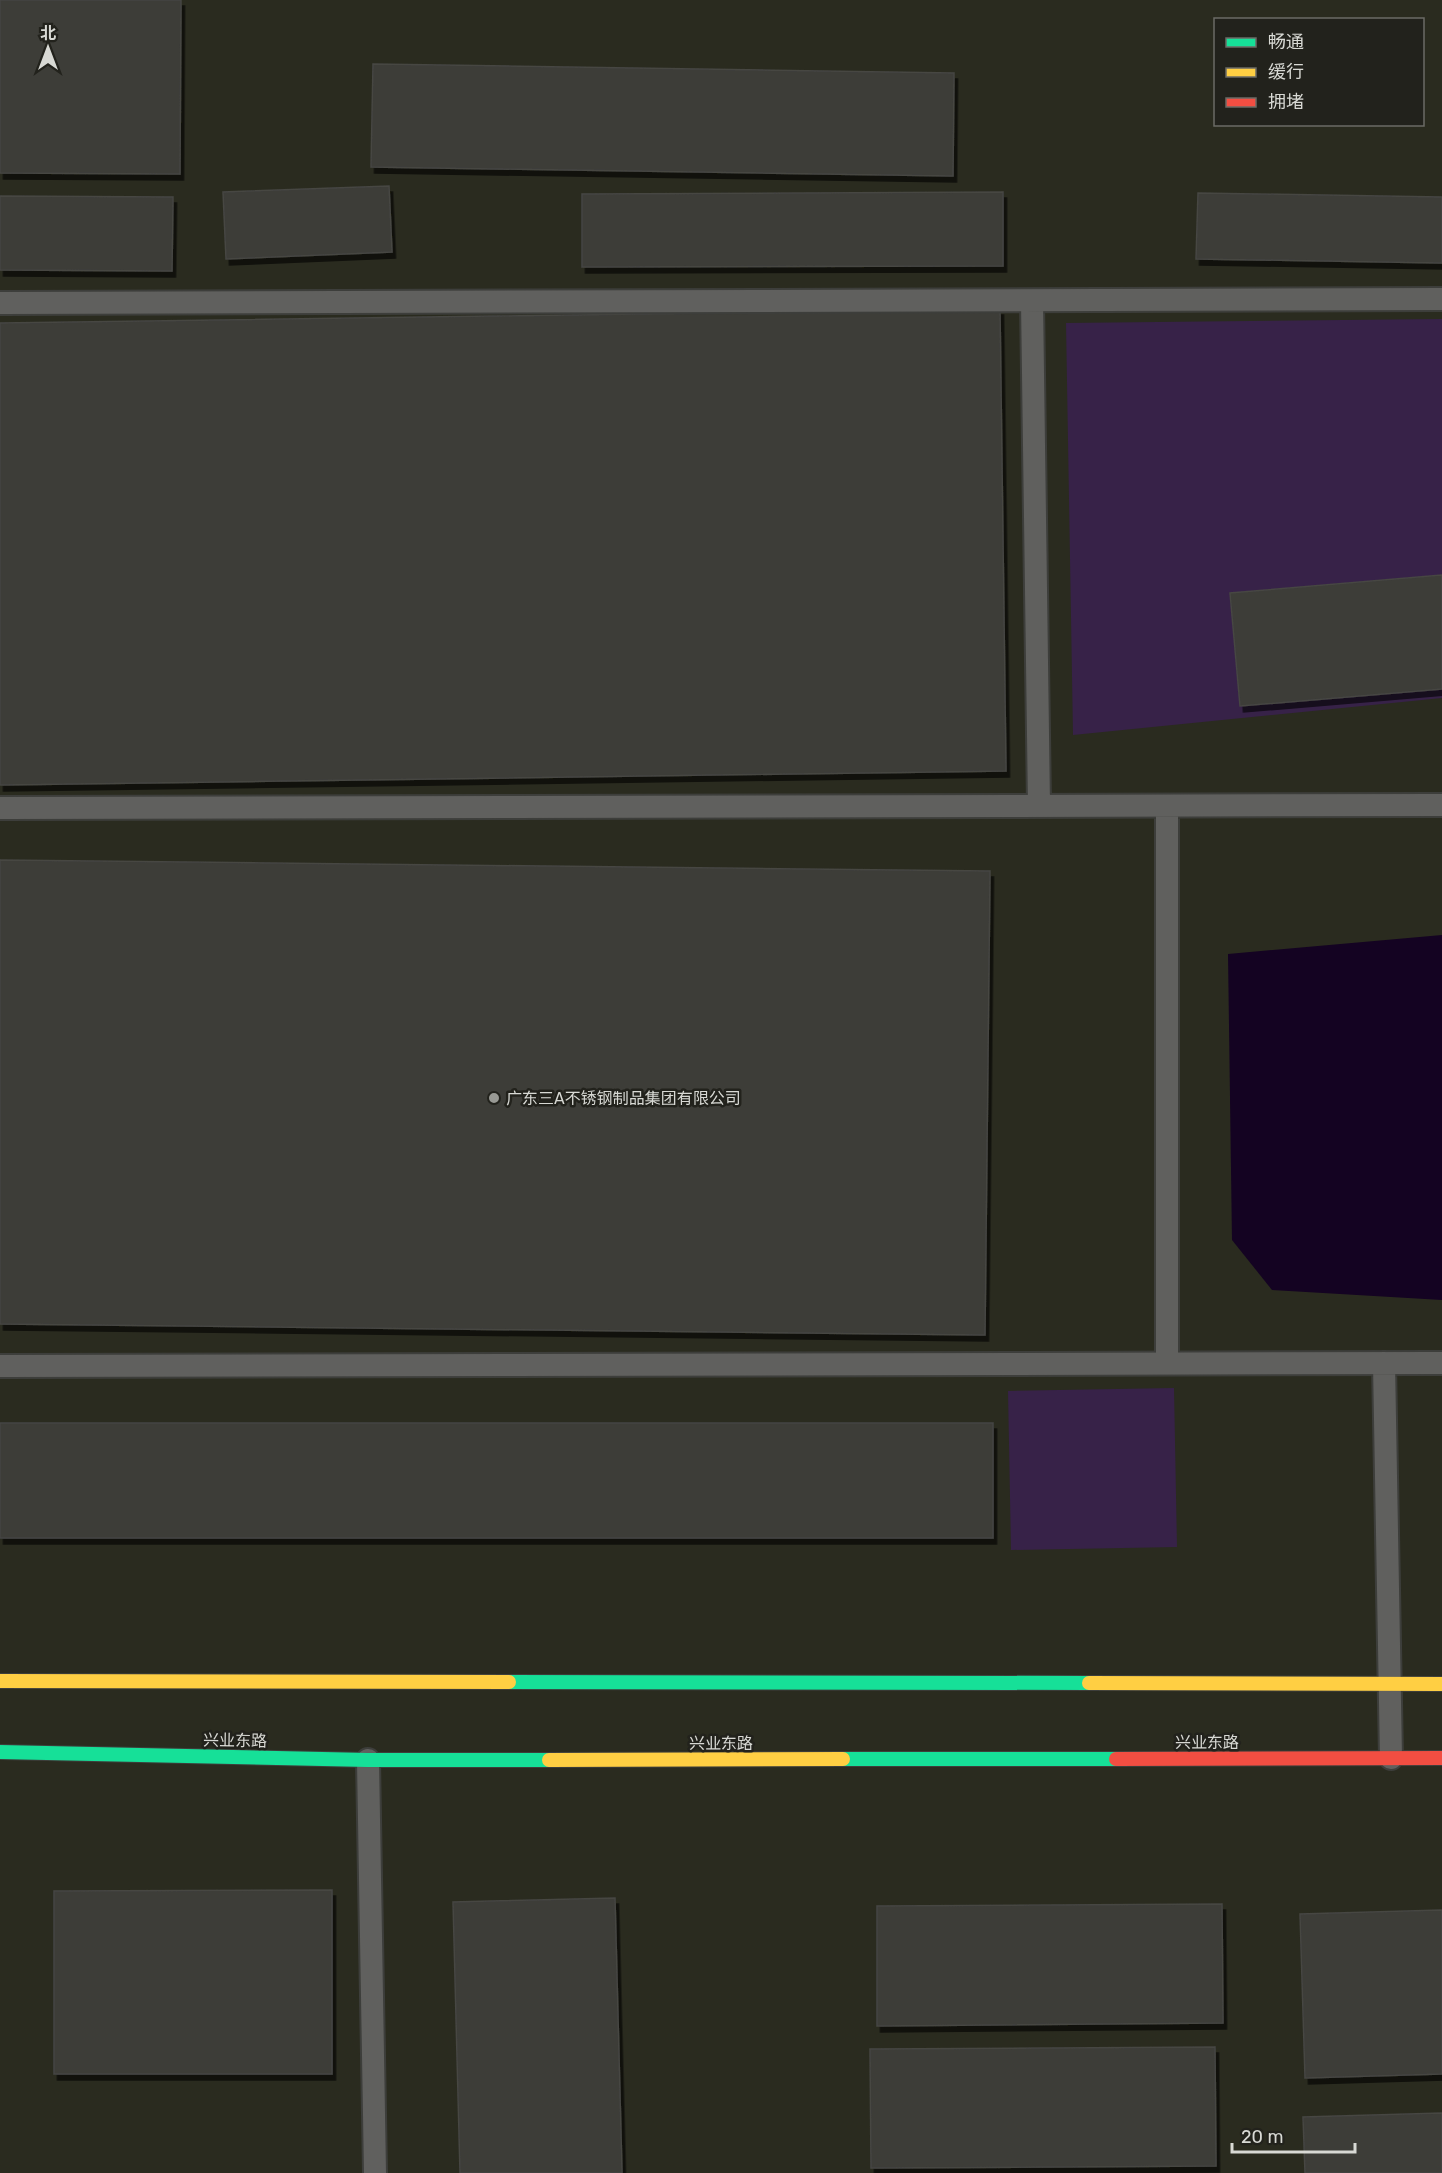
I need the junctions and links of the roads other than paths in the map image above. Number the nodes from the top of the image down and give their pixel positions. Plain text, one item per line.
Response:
1 (1442, 299) edge
2 (1032, 300) junction
3 (0, 303) edge
4 (1442, 805) edge
5 (1039, 806) junction
6 (1167, 806) junction
7 (0, 808) edge
8 (1167, 1363) junction
9 (1384, 1363) junction
10 (1442, 1363) edge
11 (0, 1366) edge
12 (0, 1681) edge
13 (1389, 1684) junction
14 (1442, 1684) edge
15 (0, 1752) edge
16 (1390, 1758) junction
17 (1442, 1758) edge
18 (368, 1760) junction
19 (375, 2173) edge

1 - 2 lane
2 - 3 lane
2 - 5 lane
4 - 6 lane
5 - 6 lane
5 - 7 lane
6 - 8 lane
8 - 9 lane
8 - 11 lane
9 - 10 lane
9 - 13 lane
12 - 13 street
13 - 14 street
13 - 16 lane
15 - 18 street, 兴业东路
16 - 17 street, 兴业东路
16 - 18 street, 兴业东路
18 - 19 lane

